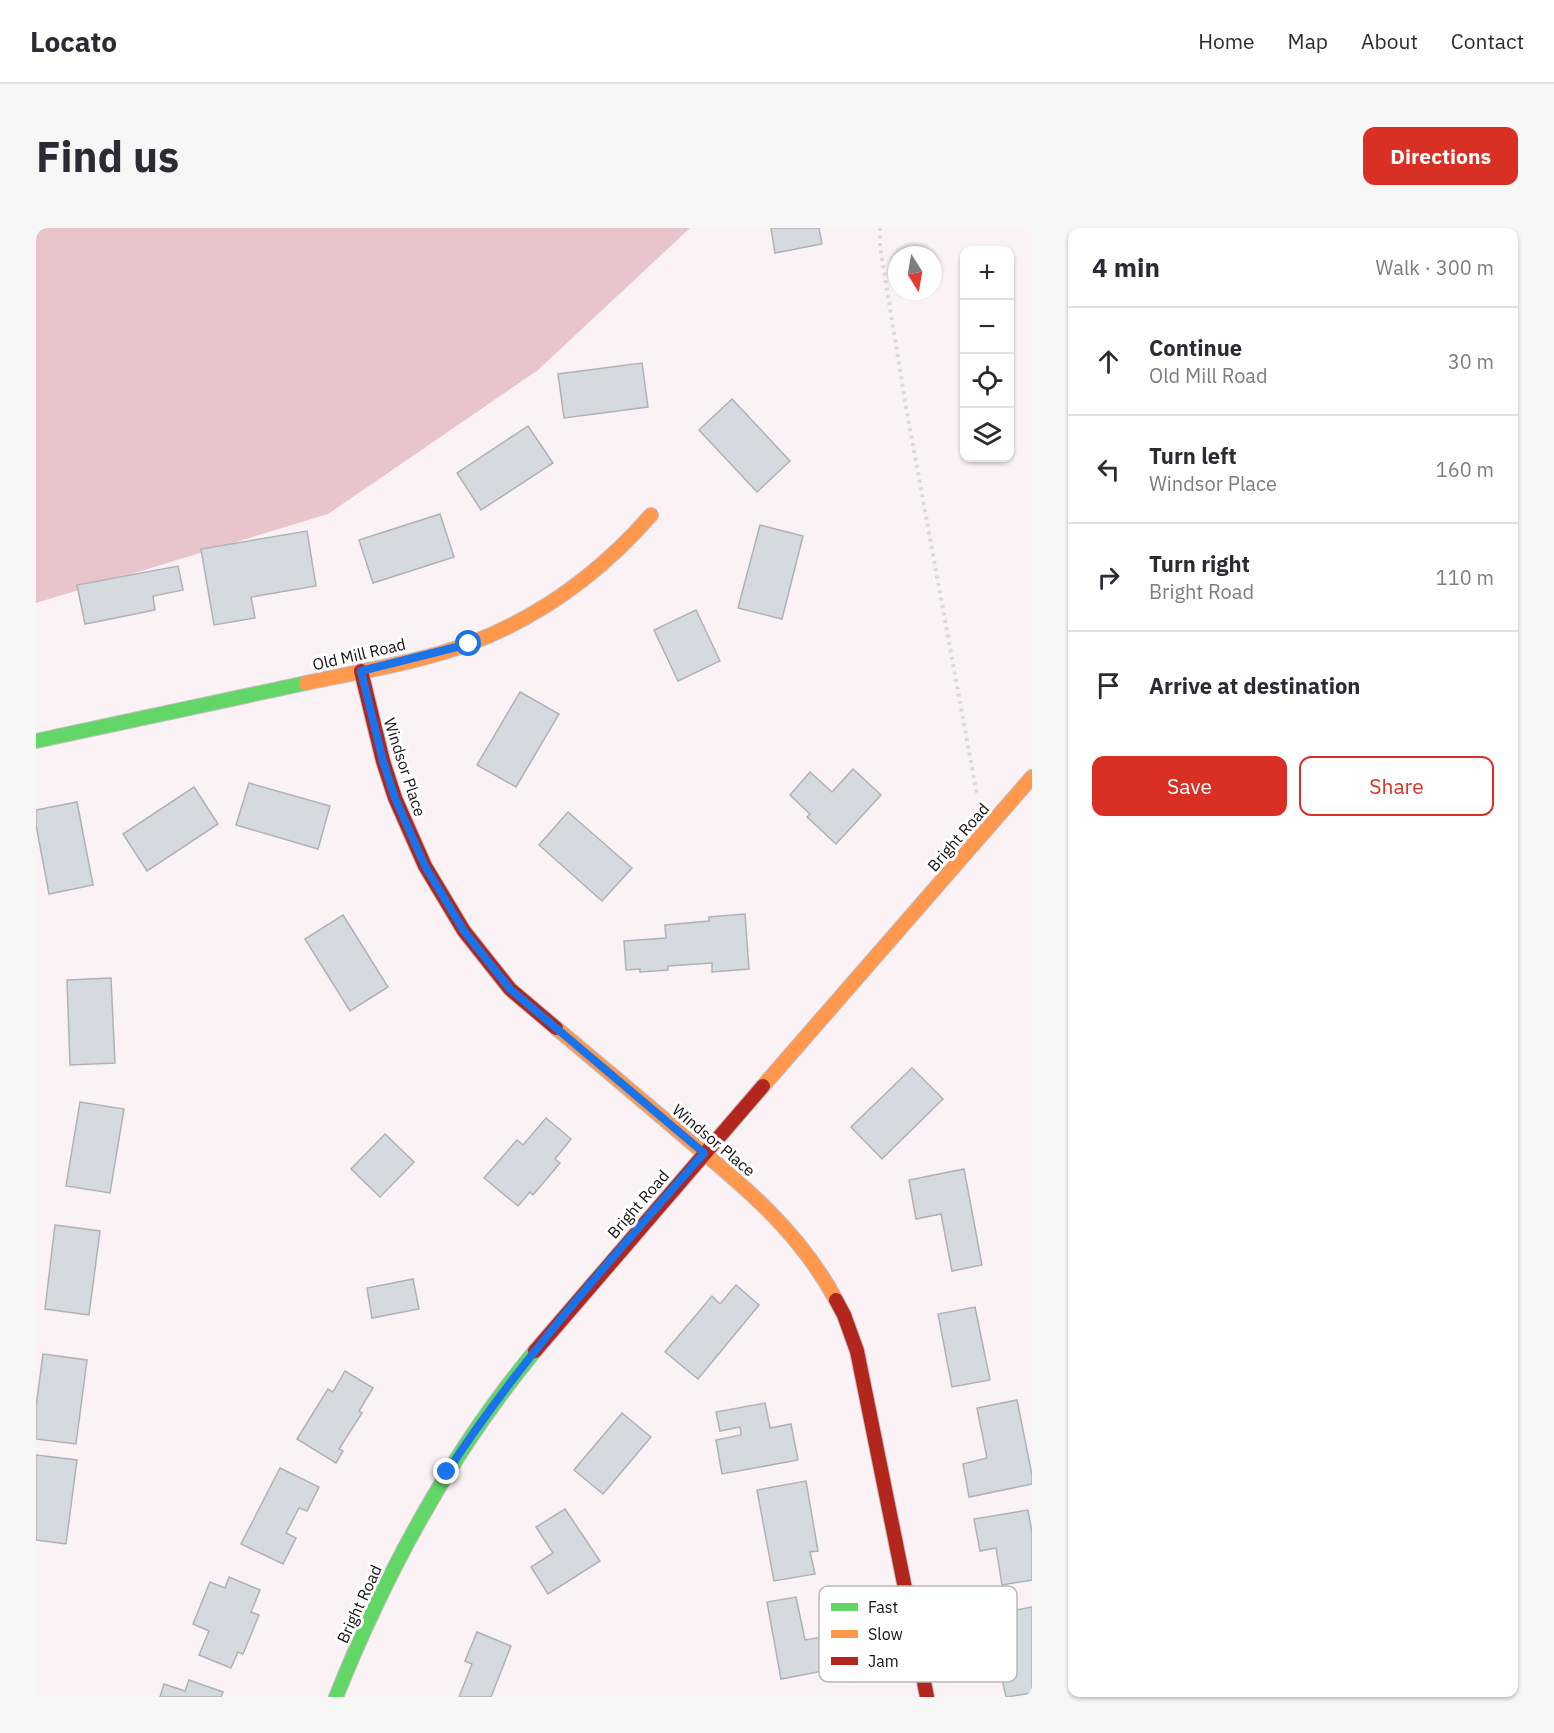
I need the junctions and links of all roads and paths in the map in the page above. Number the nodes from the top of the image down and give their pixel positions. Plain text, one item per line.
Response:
1 (879, 228) edge
2 (651, 515) dead end
3 (361, 671) junction
4 (36, 741) edge
5 (1032, 777) edge
6 (978, 800) dead end
7 (704, 1153) junction
8 (905, 1586) edge
9 (924, 1682) edge
10 (336, 1697) edge
11 (927, 1697) edge

1 - 6 path
2 - 3 street, Old Mill Road
3 - 4 street, Old Mill Road
3 - 7 street, Windsor Place
5 - 7 street, Bright Road
7 - 8 street, Windsor Place
7 - 10 street, Bright Road
9 - 11 street, Windsor Place

